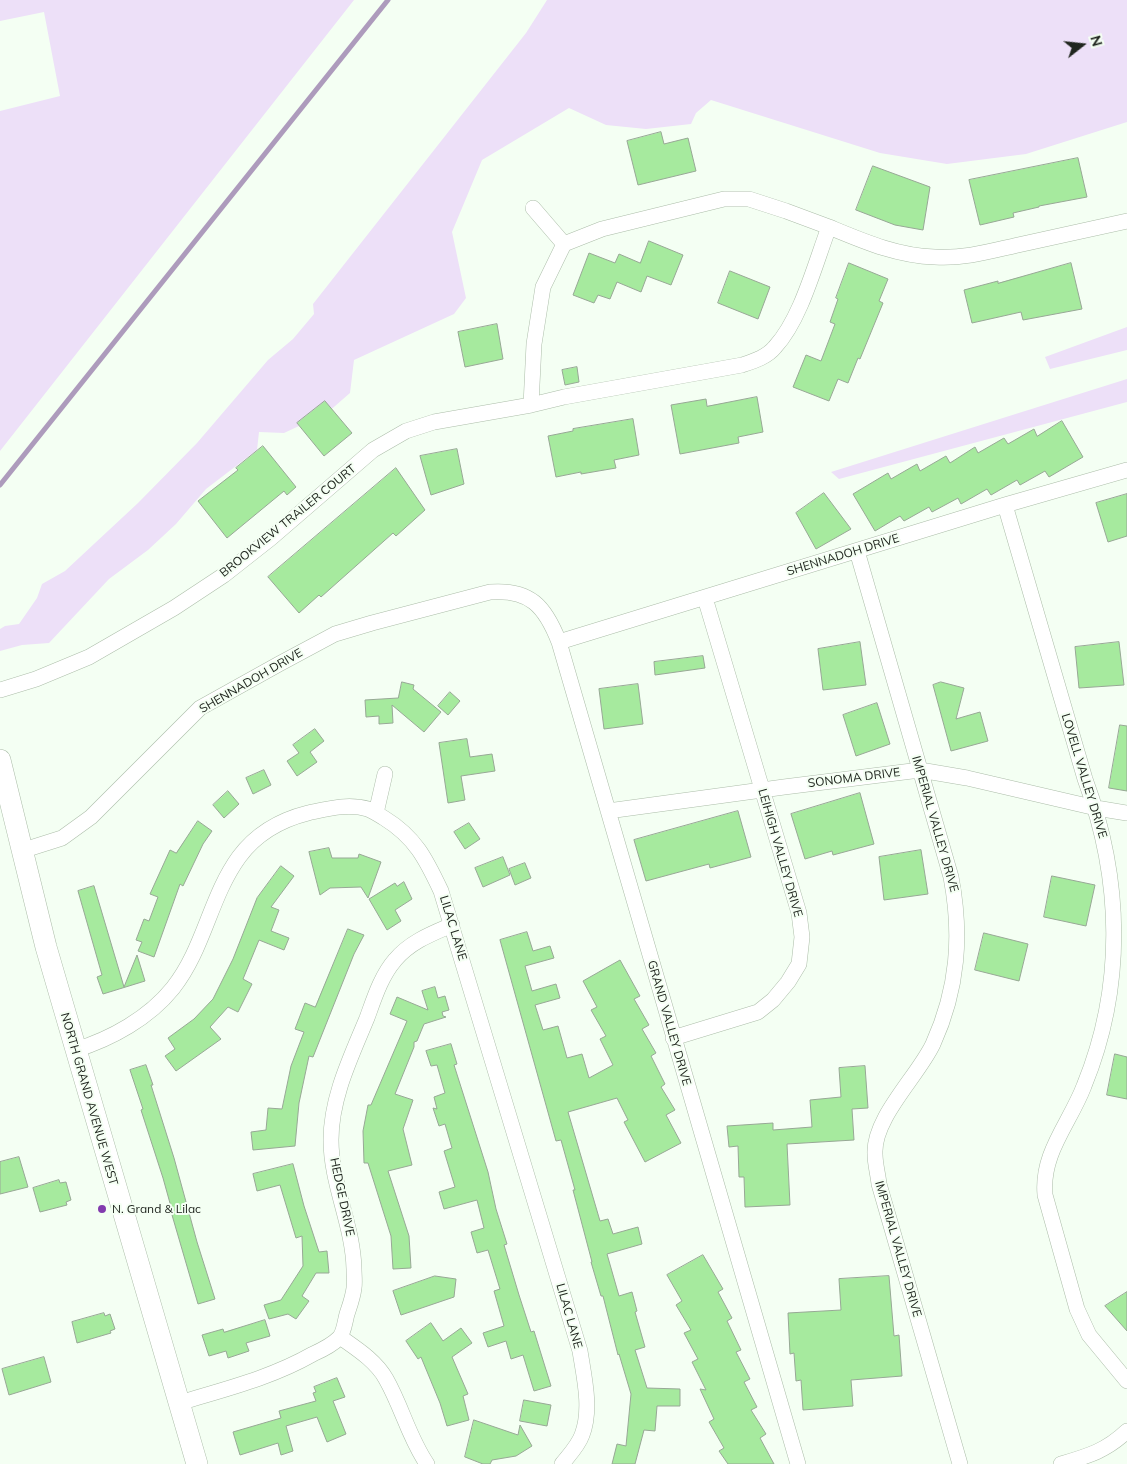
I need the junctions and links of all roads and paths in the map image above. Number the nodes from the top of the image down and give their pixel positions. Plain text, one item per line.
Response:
1 (533, 208) dead end
2 (1127, 221) edge
3 (828, 227) junction
4 (564, 244) junction
5 (531, 405) junction
6 (1127, 470) edge
7 (1005, 505) junction
8 (857, 551) junction
9 (521, 595) joint
10 (705, 598) junction
11 (559, 642) junction
12 (0, 690) edge
13 (0, 760) edge
14 (920, 770) junction
15 (385, 774) dead end
16 (762, 790) junction
17 (1096, 808) junction
18 (608, 811) junction
19 (376, 813) junction
20 (1127, 813) edge
21 (21, 850) junction
22 (452, 925) junction
23 (673, 1038) junction
24 (75, 1050) junction
25 (340, 1338) junction
26 (1127, 1381) edge
27 (179, 1403) junction
28 (1127, 1431) edge
29 (197, 1464) edge
30 (427, 1464) edge
31 (562, 1464) edge
32 (798, 1464) edge
33 (960, 1464) edge
34 (1061, 1464) edge

1 - 4 street
2 - 3 street
3 - 4 street
3 - 5 street, BROOKVIEW TRAILER COURT
4 - 5 street
5 - 12 street, BROOKVIEW TRAILER COURT
6 - 7 street, SHENNADOH DRIVE
7 - 8 street, SHENNADOH DRIVE
7 - 17 street, LOVELL VALLEY DRIVE
8 - 10 street, SHENNADOH DRIVE
8 - 14 street, IMPERIAL VALLEY DRIVE
9 - 11 street, GRAND VALLEY DRIVE
9 - 21 street, SHENNADOH DRIVE
10 - 11 street, SHENNADOH DRIVE
10 - 16 street, LEIHIGH VALLEY DRIVE
11 - 18 street, GRAND VALLEY DRIVE
13 - 21 main road, NORTH GRAND AVENUE WEST
14 - 16 street, SONOMA DRIVE
14 - 17 street, SONOMA DRIVE
14 - 33 street, IMPERIAL VALLEY DRIVE
15 - 19 street
16 - 18 street, SONOMA DRIVE
16 - 23 street, LEIHIGH VALLEY DRIVE
17 - 20 street, SONOMA DRIVE
17 - 26 street, LOVELL VALLEY DRIVE
18 - 23 street, GRAND VALLEY DRIVE
19 - 22 street, LILAC LANE
19 - 24 street, LILAC LANE
21 - 24 main road, NORTH GRAND AVENUE WEST
22 - 25 street, HEDGE DRIVE
22 - 31 street, LILAC LANE
23 - 32 street, GRAND VALLEY DRIVE
24 - 27 main road, NORTH GRAND AVENUE WEST
25 - 27 street
25 - 30 street
27 - 29 main road, NORTH GRAND AVENUE WEST
28 - 34 street

